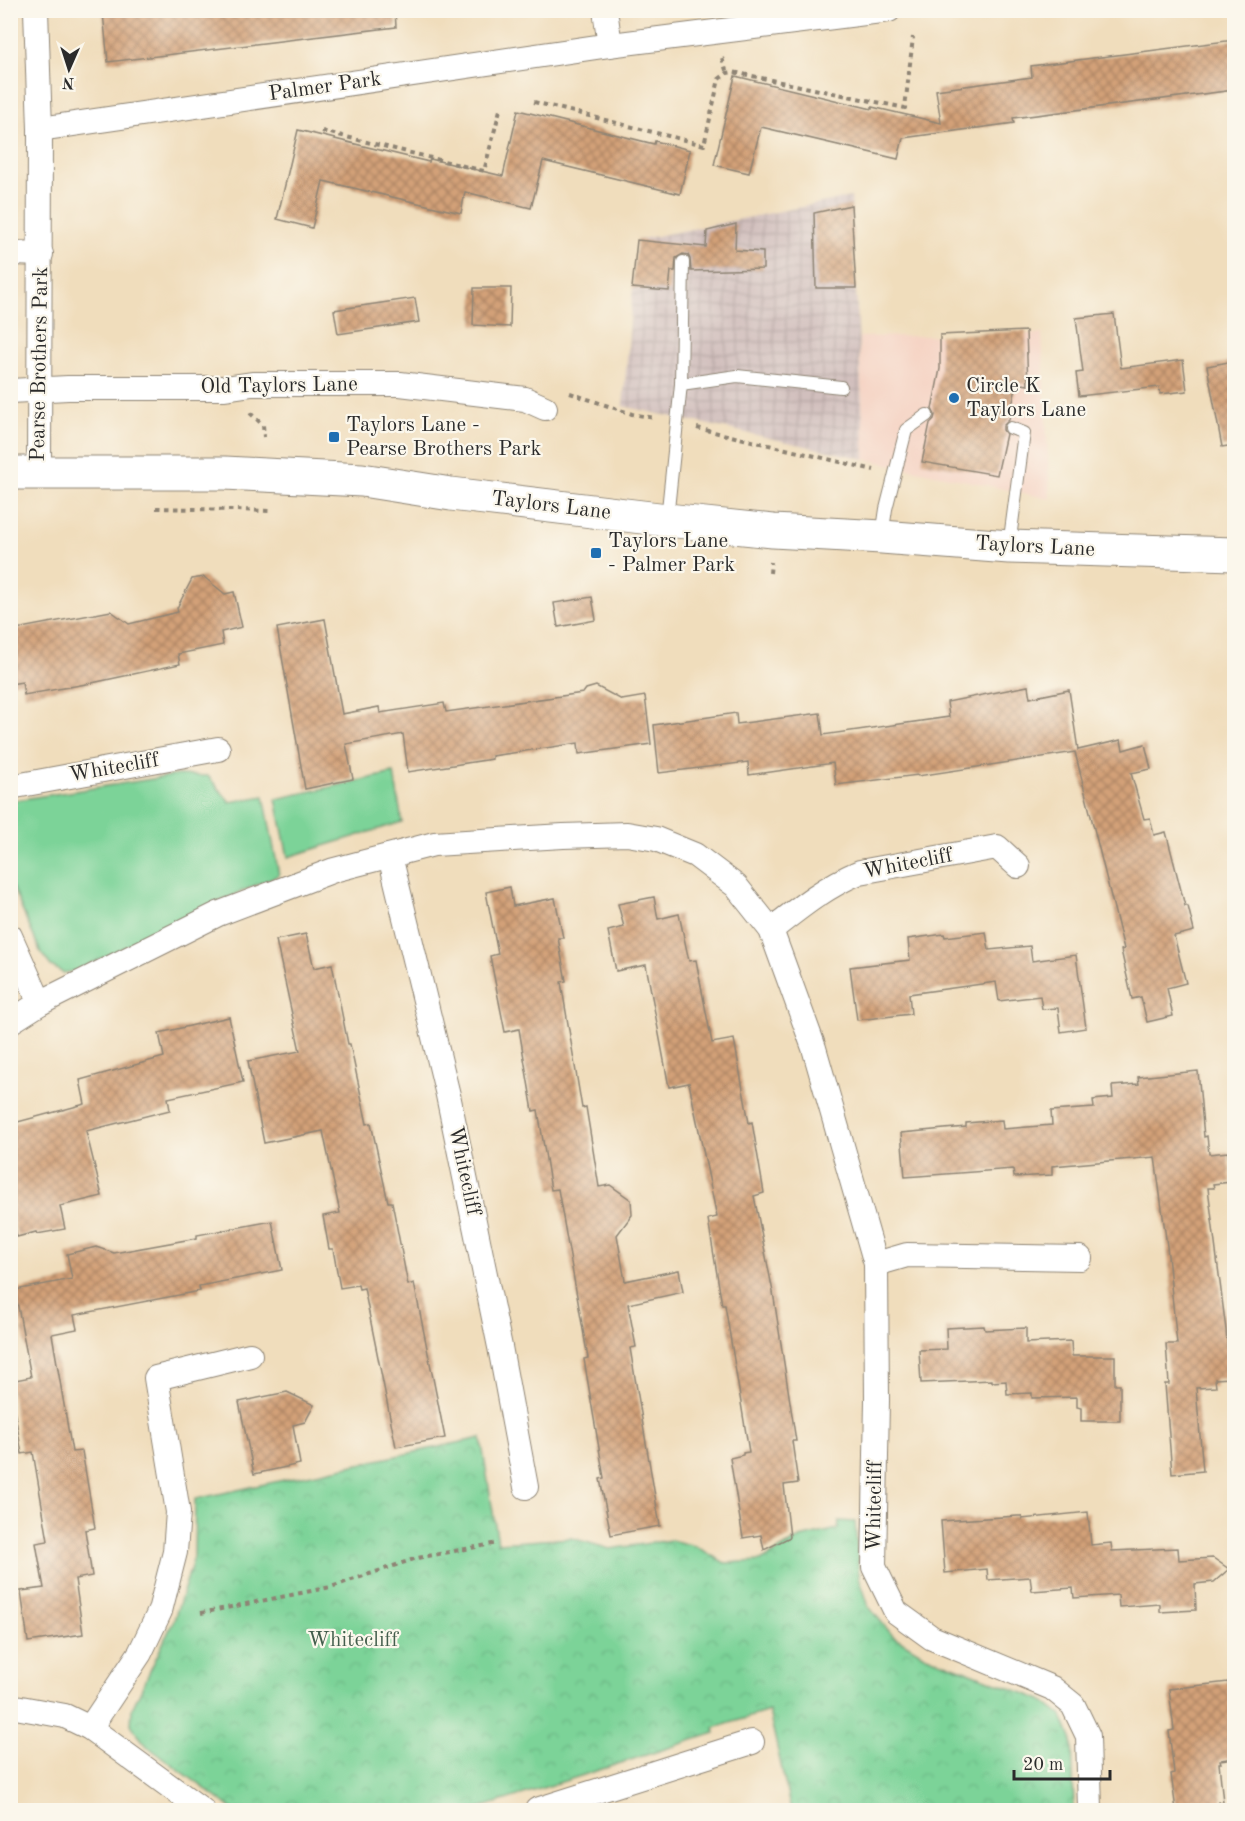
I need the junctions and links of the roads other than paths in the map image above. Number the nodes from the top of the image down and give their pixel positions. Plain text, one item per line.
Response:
1 (36, 10) edge
2 (605, 10) edge
3 (889, 10) edge
4 (610, 45) junction
5 (40, 129) junction
6 (41, 254) junction
7 (10, 255) edge
8 (683, 262) dead end
9 (681, 384) junction
10 (841, 387) dead end
11 (40, 390) junction
12 (10, 392) edge
13 (545, 408) dead end
14 (927, 415) dead end
15 (1011, 428) dead end
16 (25, 473) edge
17 (667, 520) junction
18 (882, 537) junction
19 (1009, 547) junction
20 (1234, 554) edge
21 (218, 750) dead end
22 (10, 787) edge
23 (390, 856) junction
24 (1018, 866) dead end
25 (771, 930) junction
26 (10, 936) edge
27 (40, 1003) junction
28 (10, 1022) edge
29 (1080, 1258) dead end
30 (876, 1264) junction
31 (249, 1354) dead end
32 (526, 1487) dead end
33 (10, 1706) edge
34 (90, 1728) junction
35 (752, 1742) dead end
36 (202, 1810) edge
37 (537, 1810) edge
38 (1090, 1810) edge

1 - 5 street, Pearse Brothers Park
2 - 4 street
3 - 4 street, Palmer Park
4 - 5 street, Palmer Park
5 - 6 street, Pearse Brothers Park
6 - 7 street, Pearse Brothers Park
6 - 11 street, Pearse Brothers Park
8 - 9 lane
9 - 10 lane
9 - 17 lane
11 - 12 street, Old Taylors Lane
11 - 13 street, Old Taylors Lane
11 - 16 street, Pearse Brothers Park
14 - 18 lane
15 - 19 lane
16 - 17 main road, Taylors Lane
17 - 18 main road, Taylors Lane
18 - 19 main road, Taylors Lane
19 - 20 main road, Taylors Lane
21 - 22 street, Whitecliff
23 - 25 street, Whitecliff
23 - 27 street, Whitecliff
23 - 32 street, Whitecliff
24 - 25 street, Whitecliff
25 - 30 street, Whitecliff
26 - 27 street
27 - 28 street, Whitecliff
29 - 30 street
30 - 38 street, Whitecliff
31 - 34 street
33 - 34 street
34 - 36 street
35 - 37 street

